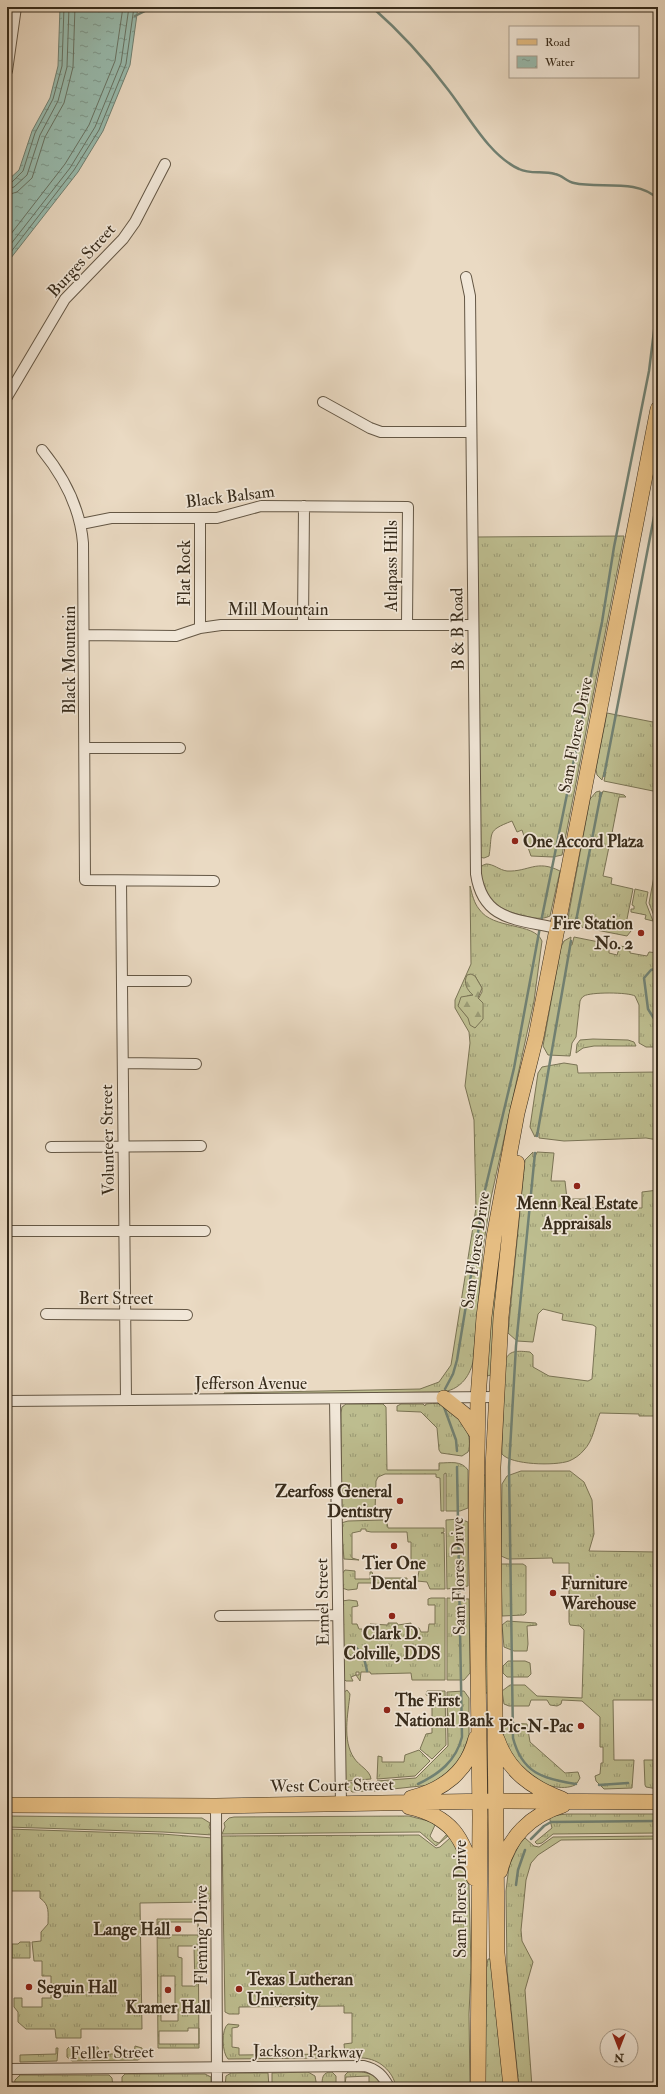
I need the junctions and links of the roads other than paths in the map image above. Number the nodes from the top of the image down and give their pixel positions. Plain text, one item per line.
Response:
1 (16, 7) edge
2 (7, 71) edge
3 (165, 164) dead end
4 (466, 277) dead end
5 (7, 397) edge
6 (323, 402) dead end
7 (658, 409) edge
8 (471, 432) junction
9 (42, 450) dead end
10 (304, 506) junction
11 (408, 507) joint
12 (200, 519) junction
13 (81, 524) junction
14 (303, 624) junction
15 (407, 624) junction
16 (473, 626) junction
17 (200, 628) junction
18 (85, 635) junction
19 (85, 748) junction
20 (180, 748) dead end
21 (121, 881) junction
22 (214, 882) dead end
23 (556, 928) junction
24 (122, 980) junction
25 (186, 981) dead end
26 (123, 1063) junction
27 (196, 1064) dead end
28 (529, 1068) junction
29 (123, 1146) junction
30 (200, 1146) dead end
31 (51, 1147) dead end
32 (124, 1230) junction
33 (7, 1231) edge
34 (205, 1231) dead end
35 (46, 1314) dead end
36 (125, 1314) junction
37 (187, 1315) dead end
38 (495, 1397) junction
39 (444, 1398) junction
40 (478, 1398) junction
41 (335, 1399) junction
42 (126, 1400) junction
43 (7, 1401) edge
44 (477, 1434) junction
45 (338, 1615) junction
46 (220, 1616) dead end
47 (478, 1727) junction
48 (495, 1727) junction
49 (495, 1801) junction
50 (480, 1802) junction
51 (571, 1802) junction
52 (658, 1802) edge
53 (390, 1803) junction
54 (7, 1805) edge
55 (341, 1805) junction
56 (216, 1806) junction
57 (496, 1885) junction
58 (480, 1907) junction
59 (217, 2066) junction
60 (7, 2069) edge
61 (217, 2087) edge
62 (389, 2087) edge
63 (478, 2087) edge
64 (511, 2087) edge

1 - 2 street
3 - 5 street, Burges Street
4 - 8 street, B & B Road
6 - 8 street
7 - 23 main road, Sam Flores Drive
8 - 16 street, B & B Road
9 - 13 street, Black Mountain
10 - 11 street, Black Balsam
10 - 12 street, Black Balsam
10 - 14 street
11 - 15 street, Atlapass Hills
12 - 13 street, Black Balsam
12 - 17 street, Flat Rock
13 - 18 street, Black Mountain
14 - 15 street, Mill Mountain
14 - 17 street, Mill Mountain
15 - 16 street, Mill Mountain
16 - 23 street, B & B Road
17 - 18 street, Mill Mountain
18 - 19 street, Black Mountain
19 - 20 street
19 - 21 street, Black Mountain
21 - 22 street
21 - 24 street, Volunteer Street
23 - 28 main road, Sam Flores Drive
24 - 25 street
24 - 26 street, Volunteer Street
26 - 27 street
26 - 29 street, Volunteer Street
28 - 38 main road, Sam Flores Drive
28 - 40 main road, Sam Flores Drive
29 - 30 street
29 - 31 street
29 - 32 street, Volunteer Street
32 - 33 street
32 - 34 street
32 - 36 street, Volunteer Street
35 - 36 street, Bert Street
36 - 37 street, Bert Street
36 - 42 street, Volunteer Street
38 - 40 street, Jefferson Avenue
38 - 48 main road, Sam Flores Drive
39 - 40 street, Jefferson Avenue
39 - 41 street, Jefferson Avenue
39 - 44 main road
40 - 44 main road, Sam Flores Drive
41 - 42 street, Jefferson Avenue
41 - 45 street, Ermel Street
42 - 43 street, Jefferson Avenue
44 - 47 main road, Sam Flores Drive
45 - 46 street
45 - 55 street, Ermel Street
47 - 50 main road, Sam Flores Drive
47 - 53 main road
48 - 49 main road, Sam Flores Drive
48 - 51 main road
49 - 50 main road, West Court Street
49 - 51 main road, West Court Street
49 - 57 main road, Sam Flores Drive
50 - 53 main road, West Court Street
50 - 58 main road, Sam Flores Drive
51 - 52 main road, West Court Street
51 - 57 main road
53 - 55 main road, West Court Street
53 - 58 main road
54 - 56 main road, West Court Street
55 - 56 main road, West Court Street
56 - 59 street, Fleming Drive
57 - 64 main road, Sam Flores Drive
58 - 63 main road, Sam Flores Drive
59 - 60 street, Feller Street
59 - 61 street, Fleming Drive
59 - 62 street, Jackson Parkway

